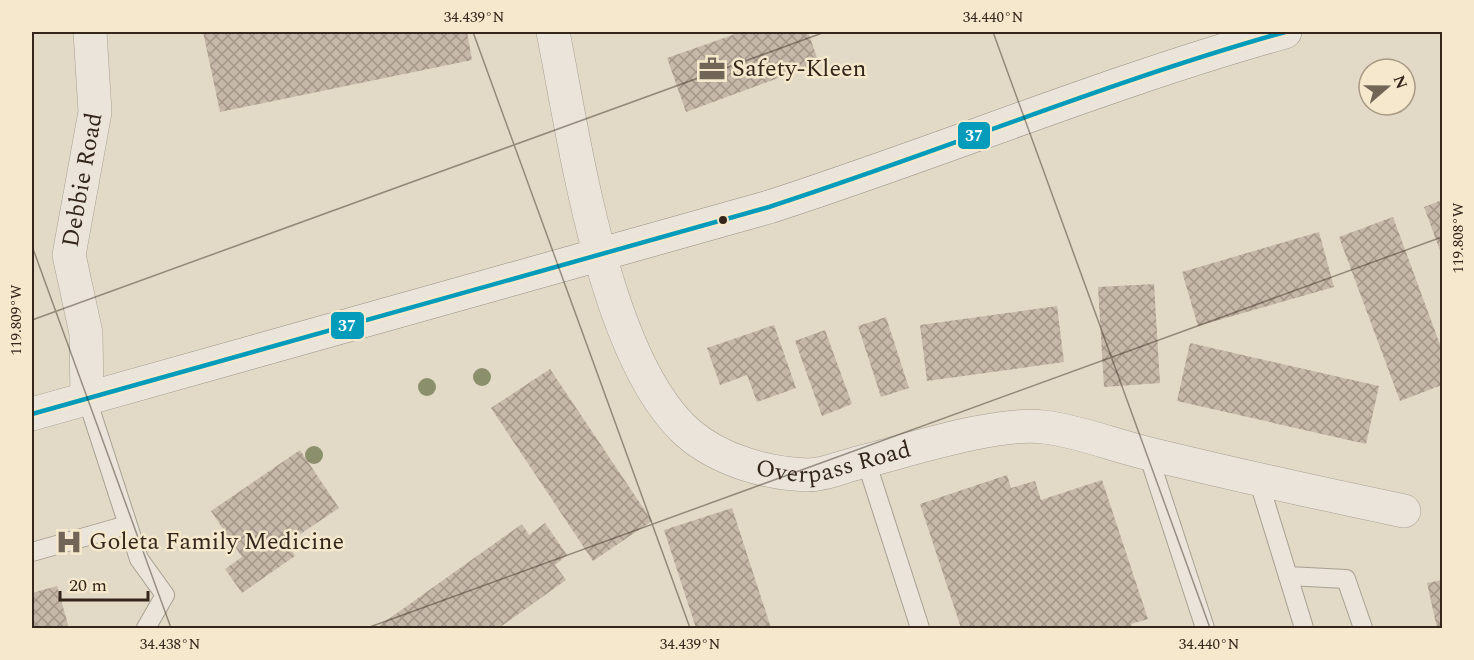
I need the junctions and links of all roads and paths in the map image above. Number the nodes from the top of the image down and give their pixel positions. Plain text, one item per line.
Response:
1 (90, 32) edge
2 (553, 32) edge
3 (1285, 32) edge
4 (601, 255) junction
5 (87, 399) junction
6 (32, 414) edge
7 (1148, 454) junction
8 (866, 461) junction
9 (1258, 478) junction
10 (1404, 511) dead end
11 (127, 525) junction
12 (32, 552) edge
13 (1288, 576) junction
14 (146, 628) edge
15 (920, 628) edge
16 (1205, 628) edge
17 (1304, 628) edge
18 (1363, 628) edge

1 - 5 street, Debbie Road
2 - 4 street, Overpass Road
3 - 4 street
4 - 5 street
4 - 8 street, Overpass Road
5 - 6 street
5 - 11 lane
7 - 8 street, Overpass Road
7 - 9 street, Overpass Road
7 - 16 lane
8 - 15 lane
9 - 10 street, Overpass Road
9 - 13 lane
11 - 12 lane
11 - 14 lane
13 - 17 lane
13 - 18 lane

